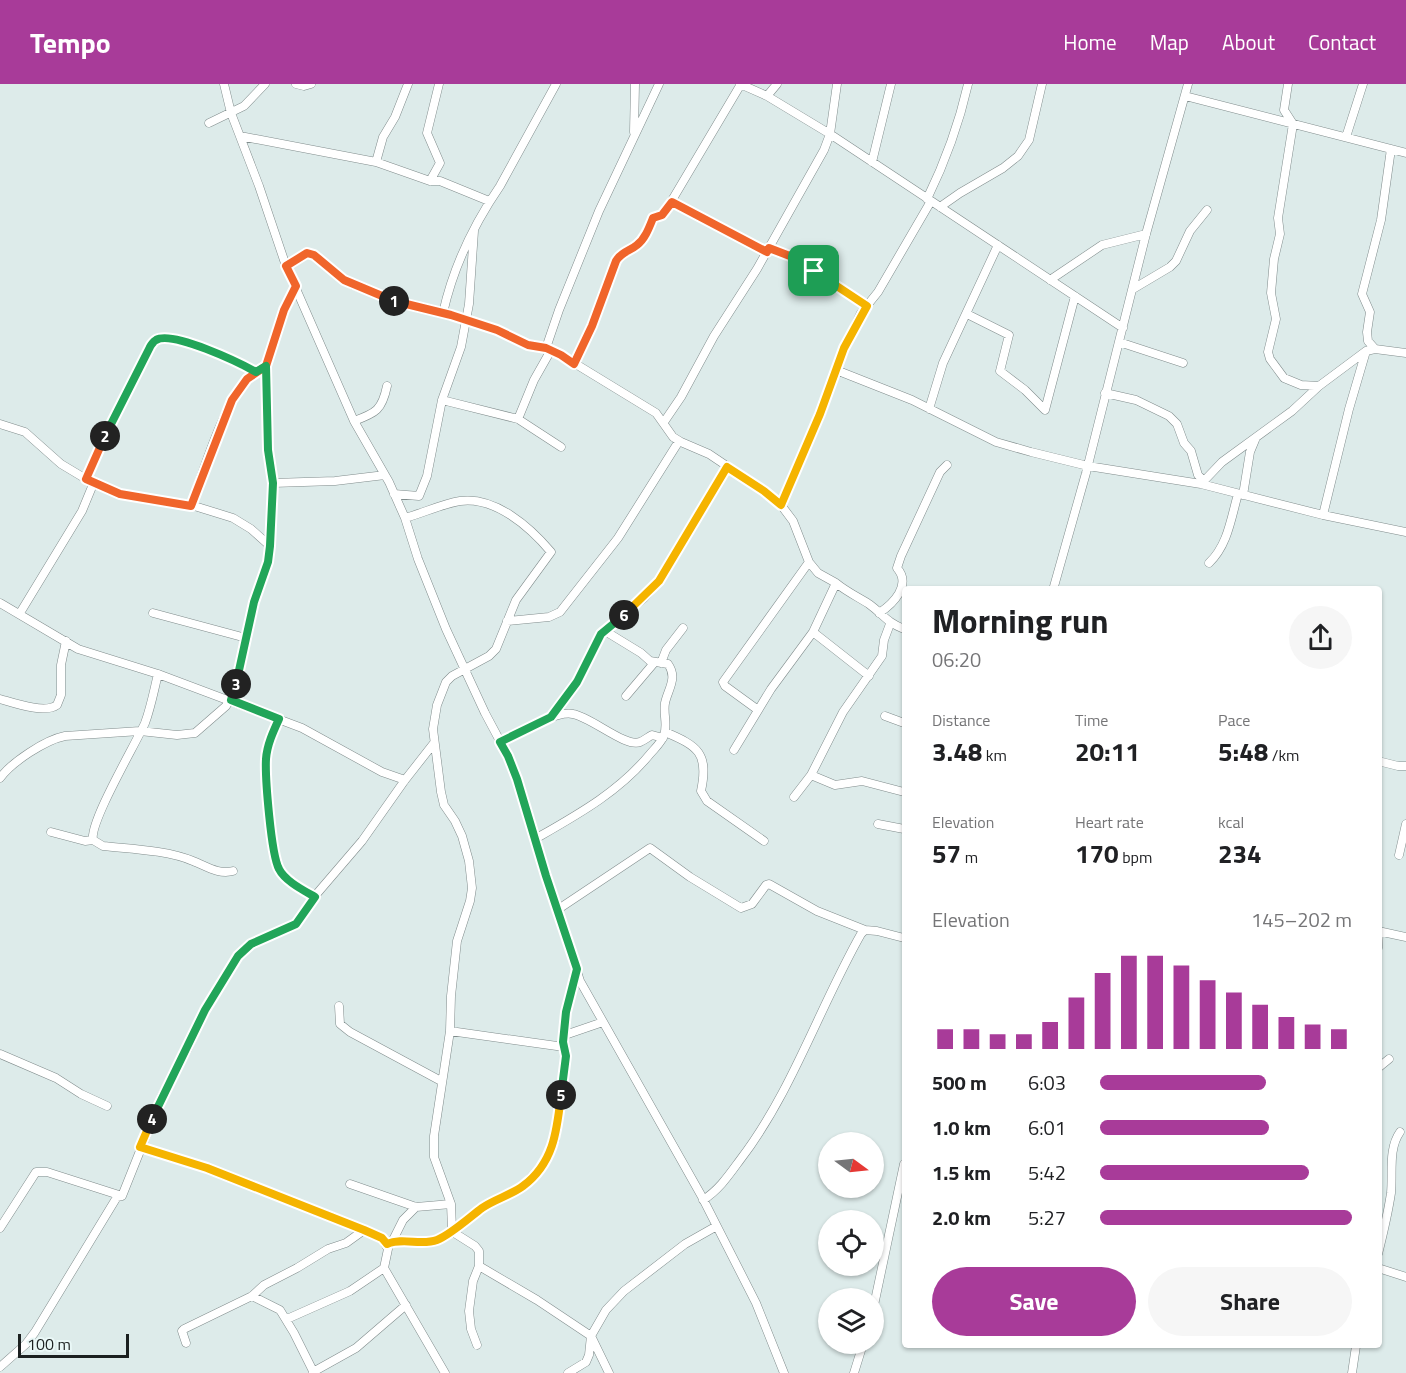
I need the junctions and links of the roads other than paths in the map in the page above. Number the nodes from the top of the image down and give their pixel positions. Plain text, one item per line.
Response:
1 (224, 84) edge
2 (265, 84) edge
3 (296, 84) edge
4 (311, 84) edge
5 (408, 84) edge
6 (439, 84) edge
7 (556, 84) edge
8 (635, 84) edge
9 (659, 84) edge
10 (741, 84) edge
11 (777, 84) edge
12 (837, 84) edge
13 (891, 84) edge
14 (968, 84) edge
15 (1042, 84) edge
16 (1188, 84) edge
17 (1288, 84) edge
18 (1363, 84) edge
19 (766, 96) junction
20 (1185, 96) junction
21 (231, 114) junction
22 (210, 123) dead end
23 (1293, 124) junction
24 (830, 134) junction
25 (240, 136) junction
26 (634, 136) junction
27 (1346, 137) junction
28 (1391, 149) junction
29 (1406, 153) edge
30 (376, 162) junction
31 (872, 162) junction
32 (430, 181) junction
33 (929, 200) junction
34 (489, 201) junction
35 (672, 202) junction
36 (940, 207) junction
37 (1207, 210) dead end
38 (474, 231) junction
39 (1146, 234) junction
40 (998, 245) junction
41 (768, 250) junction
42 (286, 266) junction
43 (1050, 280) junction
44 (296, 286) junction
45 (1133, 289) junction
46 (1075, 296) junction
47 (867, 306) junction
48 (443, 313) junction
49 (967, 314) junction
50 (465, 320) junction
51 (1123, 328) junction
52 (1119, 342) junction
53 (548, 349) junction
54 (1375, 349) junction
55 (1366, 351) junction
56 (1406, 353) edge
57 (1183, 363) dead end
58 (574, 364) junction
59 (266, 366) junction
60 (837, 370) junction
61 (256, 372) junction
62 (387, 386) dead end
63 (1319, 386) junction
64 (1105, 393) junction
65 (442, 400) junction
66 (929, 409) junction
67 (518, 419) junction
68 (354, 421) junction
69 (664, 422) junction
70 (0, 424) edge
71 (1256, 438) junction
72 (679, 441) junction
73 (561, 447) dead end
74 (947, 465) dead end
75 (1088, 466) junction
76 (727, 467) junction
77 (385, 475) junction
78 (90, 481) junction
79 (273, 483) junction
80 (1203, 483) junction
81 (394, 494) junction
82 (1240, 494) junction
83 (781, 505) junction
84 (191, 506) junction
85 (1323, 515) junction
86 (405, 518) junction
87 (1406, 532) edge
88 (270, 546) junction
89 (809, 562) junction
90 (1209, 562) dead end
91 (836, 583) junction
92 (1054, 586) edge
93 (0, 603) edge
94 (20, 613) junction
95 (879, 613) junction
96 (153, 614) dead end
97 (507, 621) junction
98 (890, 624) junction
99 (683, 628) dead end
100 (902, 628) edge
101 (604, 631) junction
102 (813, 632) junction
103 (246, 638) junction
104 (66, 641) junction
105 (657, 663) junction
106 (465, 668) junction
107 (158, 674) junction
108 (869, 676) junction
109 (626, 696) dead end
110 (0, 699) edge
111 (231, 700) junction
112 (758, 710) junction
113 (885, 716) dead end
114 (551, 717) junction
115 (279, 719) junction
116 (902, 722) edge
117 (140, 732) junction
118 (664, 735) junction
119 (434, 742) junction
120 (500, 742) junction
121 (734, 750) dead end
122 (1382, 762) edge
123 (1406, 765) edge
124 (811, 775) junction
125 (0, 777) edge
126 (405, 780) junction
127 (902, 791) edge
128 (794, 797) dead end
129 (878, 824) dead end
130 (1406, 824) edge
131 (902, 829) edge
132 (51, 832) dead end
133 (535, 839) junction
134 (93, 840) junction
135 (764, 841) dead end
136 (1399, 855) dead end
137 (233, 871) dead end
138 (315, 897) junction
139 (557, 910) junction
140 (865, 930) junction
141 (1382, 932) edge
142 (902, 938) edge
143 (1406, 938) edge
144 (577, 969) junction
145 (339, 1006) dead end
146 (603, 1022) junction
147 (450, 1031) junction
148 (565, 1035) junction
149 (564, 1047) junction
150 (0, 1054) edge
151 (1389, 1059) dead end
152 (1382, 1065) edge
153 (441, 1081) junction
154 (107, 1106) dead end
155 (1400, 1132) dead end
156 (140, 1147) junction
157 (902, 1173) edge
158 (350, 1184) dead end
159 (122, 1196) junction
160 (703, 1200) junction
161 (451, 1204) junction
162 (417, 1207) junction
163 (715, 1227) junction
164 (0, 1228) edge
165 (452, 1229) junction
166 (364, 1230) junction
167 (1382, 1235) edge
168 (389, 1243) junction
169 (479, 1266) junction
170 (384, 1268) junction
171 (1382, 1269) edge
172 (1406, 1277) edge
173 (878, 1288) edge
174 (252, 1296) junction
175 (406, 1305) junction
176 (287, 1319) junction
177 (591, 1336) junction
178 (186, 1342) dead end
179 (477, 1345) dead end
180 (1356, 1348) edge
181 (860, 1354) edge
182 (0, 1367) edge
183 (314, 1372) edge
184 (445, 1373) edge
185 (568, 1373) edge
186 (609, 1373) edge
187 (784, 1373) edge
188 (854, 1373) edge
189 (1352, 1373) edge

1 - 21 street
2 - 21 street
3 - 4 street
5 - 30 street
6 - 32 street
7 - 34 street
8 - 26 street
9 - 26 street
10 - 19 street
10 - 35 street
11 - 19 street
12 - 24 street
13 - 31 street
14 - 33 street
15 - 36 street
16 - 20 street
17 - 23 street
18 - 27 street
19 - 24 street
20 - 23 street
20 - 39 street
21 - 22 street
21 - 25 street
23 - 27 street
23 - 63 street
24 - 31 street
24 - 41 street
25 - 30 street
25 - 42 street
26 - 53 street
27 - 28 street
28 - 29 street
28 - 54 street
30 - 32 street
31 - 33 street
32 - 34 street
33 - 36 street
33 - 47 street
34 - 38 street
35 - 41 street
35 - 58 street
36 - 40 street
37 - 45 street
38 - 48 street
38 - 50 street
39 - 43 street
39 - 45 street
40 - 43 street
40 - 49 street
41 - 47 street
41 - 69 street
42 - 44 street
42 - 48 street
43 - 46 street
44 - 59 street
44 - 68 street
45 - 51 street
46 - 49 street
46 - 51 street
47 - 60 street
48 - 50 street
49 - 66 street
50 - 53 street
50 - 65 street
51 - 52 street
52 - 57 street
52 - 64 street
53 - 58 street
53 - 67 street
54 - 55 street
54 - 56 street
55 - 63 street
55 - 85 street
58 - 69 street
59 - 61 street
59 - 79 street
60 - 66 street
60 - 83 street
61 - 78 street
61 - 84 street
62 - 68 street
63 - 71 street
64 - 75 street
64 - 80 street
65 - 67 street
65 - 81 street
66 - 75 street
67 - 73 street
68 - 77 street
69 - 72 street
70 - 78 street
71 - 80 street
71 - 82 street
72 - 76 street
72 - 97 street
74 - 95 street
75 - 80 street
75 - 92 street
76 - 83 street
76 - 101 street
77 - 79 street
77 - 81 street
78 - 84 street
78 - 94 street
79 - 88 street
80 - 82 street
81 - 86 street
82 - 85 street
82 - 90 street
83 - 89 street
84 - 88 street
85 - 87 street
86 - 97 street
86 - 106 street
88 - 103 street
89 - 91 street
89 - 112 street
91 - 95 street
91 - 102 street
93 - 94 street
94 - 104 street
95 - 98 street
96 - 103 street
97 - 106 street
98 - 100 street
98 - 108 street
99 - 105 street
101 - 105 street
101 - 114 street
102 - 108 street
102 - 112 street
103 - 111 street
104 - 107 street
104 - 110 street
105 - 109 street
105 - 118 street
106 - 119 street
106 - 120 street
107 - 111 street
107 - 117 street
108 - 124 street
111 - 115 street
111 - 117 street
112 - 121 street
113 - 116 street
114 - 118 street
114 - 120 street
115 - 126 street
115 - 138 street
117 - 125 street
117 - 134 street
118 - 133 street
118 - 135 street
119 - 126 street
119 - 147 street
120 - 133 street
122 - 123 street
124 - 127 street
124 - 128 street
126 - 138 street
129 - 131 street
130 - 136 street
132 - 134 street
133 - 139 street
134 - 137 street
138 - 156 street
139 - 140 street
139 - 144 street
140 - 142 street
140 - 160 street
141 - 143 street
144 - 146 street
144 - 148 street
145 - 153 street
146 - 148 street
146 - 160 street
147 - 149 street
147 - 153 street
148 - 149 street
149 - 165 street
150 - 154 street
151 - 152 street
153 - 161 street
155 - 167 street
156 - 159 street
156 - 166 street
157 - 173 street
158 - 162 street
159 - 164 street
159 - 182 street
160 - 163 street
161 - 162 street
161 - 165 street
162 - 168 street
163 - 177 street
163 - 187 street
165 - 168 street
165 - 169 street
166 - 168 street
166 - 174 street
168 - 170 street
169 - 177 street
169 - 179 street
170 - 175 street
170 - 176 street
171 - 172 street
174 - 176 street
174 - 178 street
175 - 183 street
175 - 184 street
176 - 183 street
177 - 185 street
177 - 186 street
180 - 189 street
181 - 188 street

